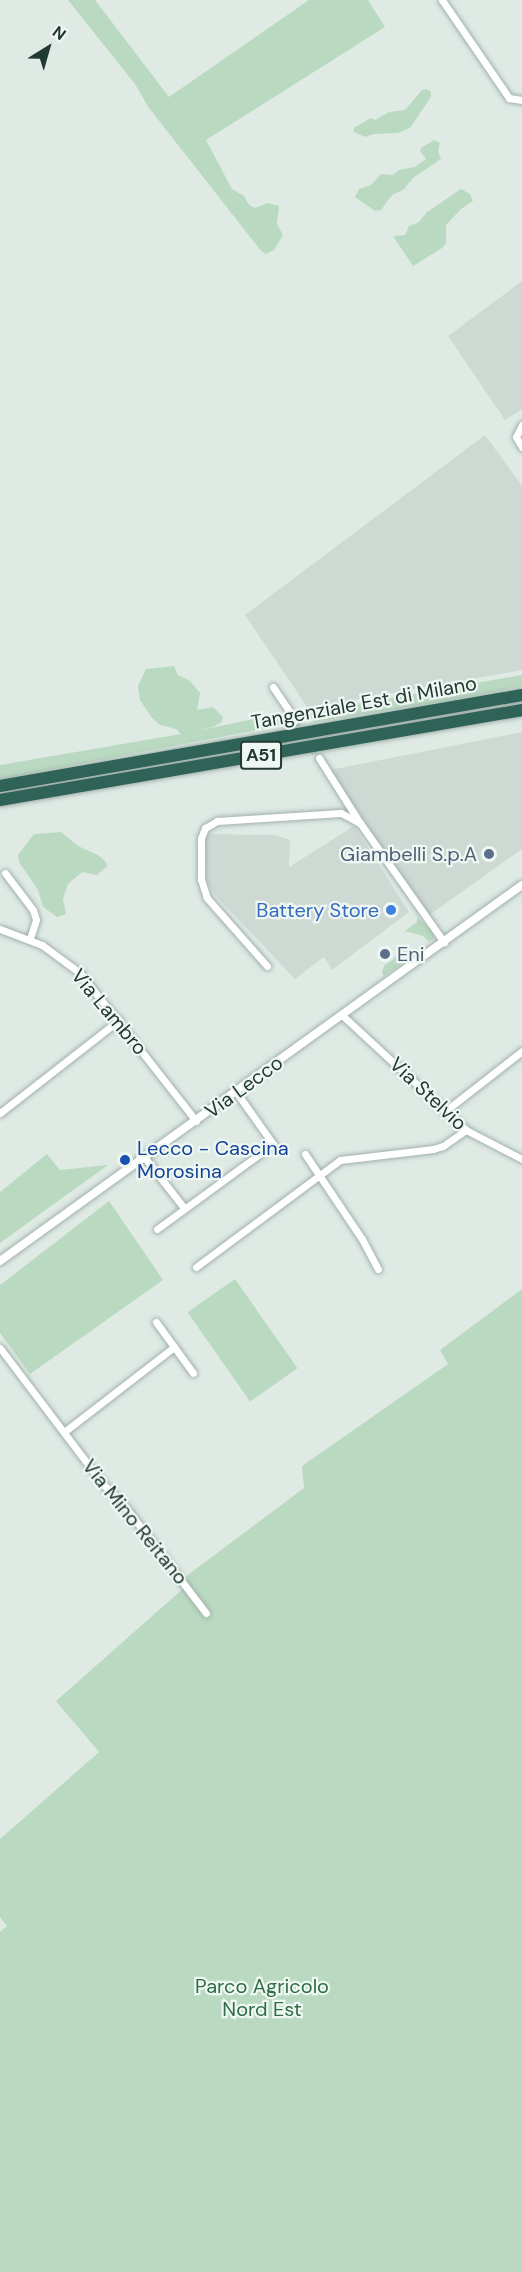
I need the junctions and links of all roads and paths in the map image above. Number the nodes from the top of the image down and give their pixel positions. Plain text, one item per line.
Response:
1 (442, 0) edge
2 (522, 100) edge
3 (522, 425) edge
4 (522, 447) edge
5 (273, 687) dead end
6 (522, 690) edge
7 (522, 695) edge
8 (466, 705) junction
9 (522, 710) edge
10 (295, 720) tunnel mouth
11 (319, 758) tunnel mouth
12 (0, 786) edge
13 (0, 800) edge
14 (360, 823) junction
15 (5, 873) dead end
16 (522, 885) edge
17 (0, 929) edge
18 (30, 939) junction
19 (444, 942) junction
20 (267, 966) dead end
21 (343, 1016) junction
22 (119, 1020) junction
23 (522, 1051) edge
24 (236, 1092) junction
25 (444, 1112) junction
26 (0, 1113) edge
27 (196, 1121) junction
28 (466, 1130) junction
29 (304, 1154) dead end
30 (145, 1158) junction
31 (522, 1159) edge
32 (320, 1174) junction
33 (184, 1208) junction
34 (157, 1229) dead end
35 (0, 1262) edge
36 (196, 1267) dead end
37 (378, 1269) dead end
38 (156, 1322) dead end
39 (174, 1347) junction
40 (0, 1348) edge
41 (193, 1373) dead end
42 (64, 1432) junction
43 (206, 1613) dead end

1 - 2 street
3 - 4 street
5 - 10 street
6 - 8 highway
7 - 8 highway, Tangenziale Est di Milano / A51
8 - 12 highway, Tangenziale Est di Milano / A51
9 - 13 highway, Tangenziale Est di Milano / A51
11 - 14 street
14 - 19 street
14 - 20 street
15 - 18 street
16 - 19 street, Via Lecco
17 - 18 street, Via Lambro
18 - 22 street, Via Lambro
19 - 21 street, Via Lecco
21 - 24 street, Via Lecco
21 - 25 street, Via Stelvio
22 - 26 street
22 - 27 street, Via Lambro
23 - 25 street
24 - 27 street, Via Lecco
24 - 33 street
25 - 28 street, Via Stelvio
27 - 30 street, Via Lecco
28 - 31 street, Via Stelvio
28 - 32 street
29 - 32 street
30 - 33 street
30 - 35 street, Via Lecco
32 - 36 street
32 - 37 street
33 - 34 street
38 - 39 street
39 - 41 street
39 - 42 street
40 - 42 street, Via Mino Reitano
42 - 43 street, Via Mino Reitano

